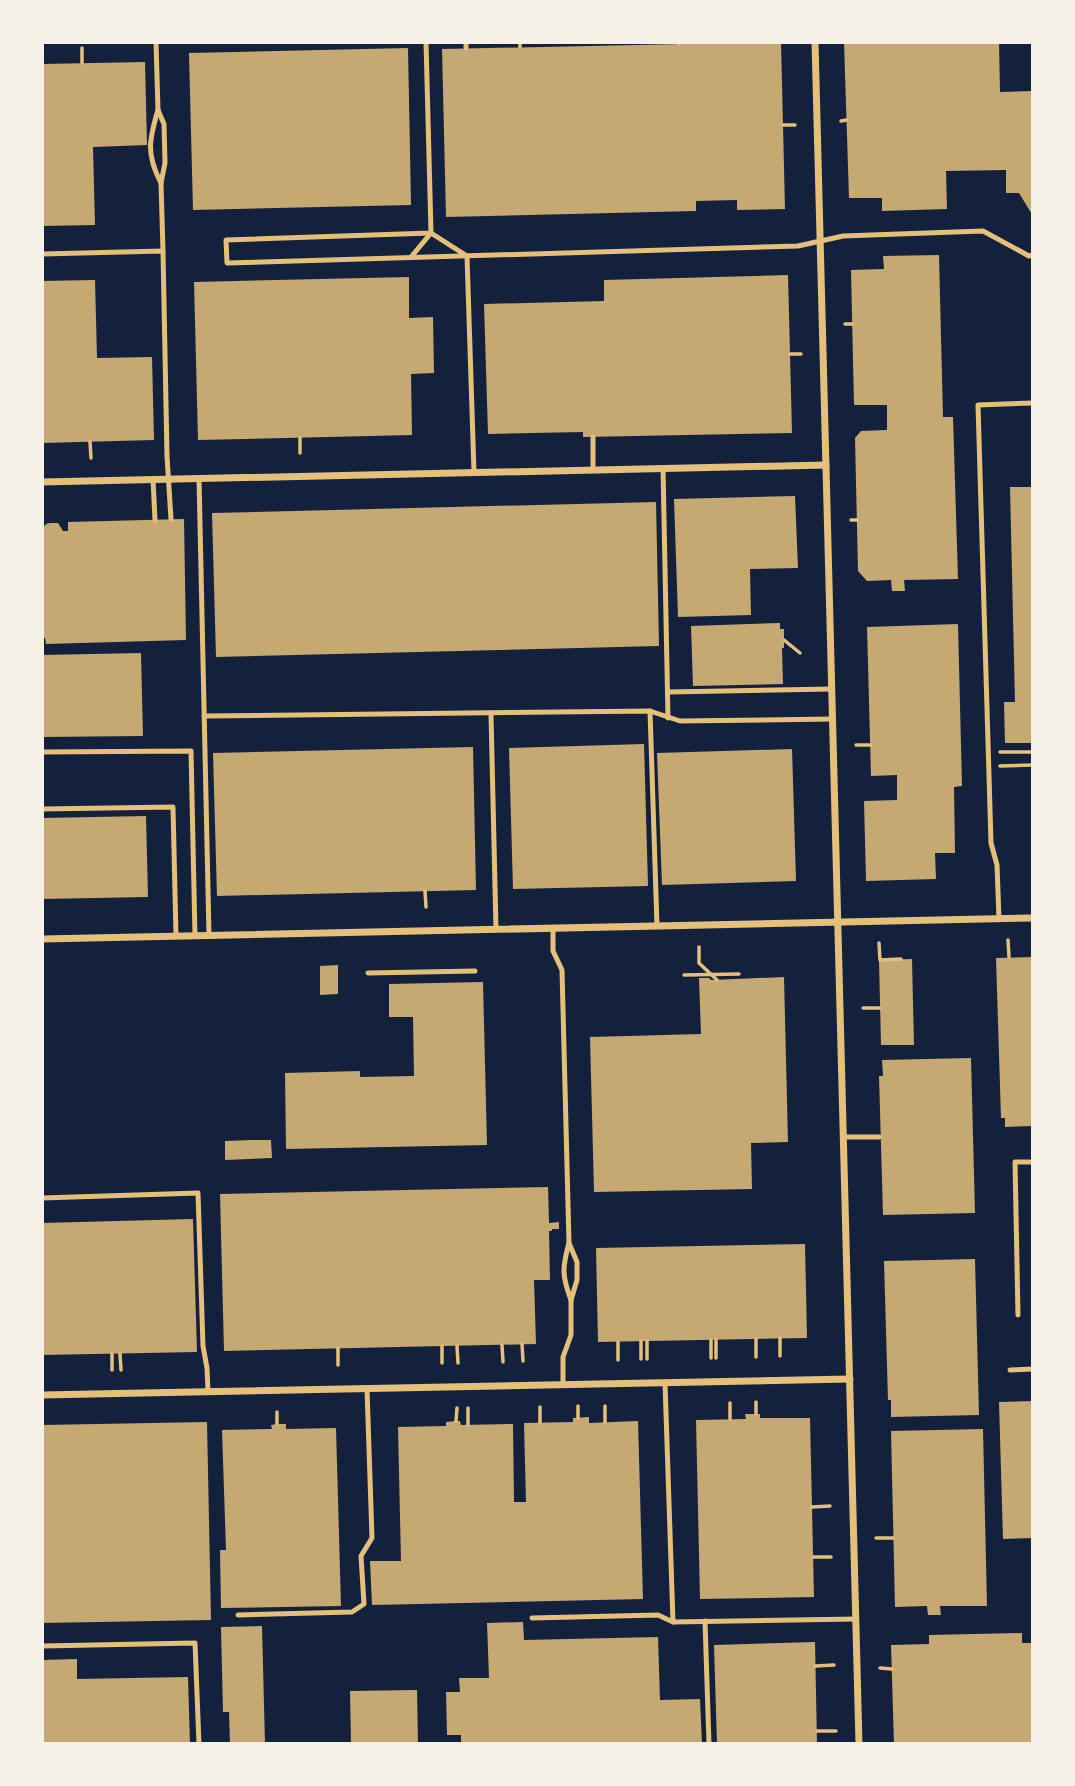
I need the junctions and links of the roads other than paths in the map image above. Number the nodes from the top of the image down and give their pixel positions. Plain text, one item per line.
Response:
1 (156, 42) edge
2 (425, 42) edge
3 (815, 42) edge
4 (158, 110) junction
5 (162, 183) junction
6 (431, 233) junction
7 (820, 241) junction
8 (163, 251) junction
9 (42, 254) edge
10 (467, 256) junction
11 (1033, 256) edge
12 (411, 258) junction
13 (1033, 403) edge
14 (593, 437) dead end
15 (826, 465) junction
16 (663, 468) junction
17 (593, 470) junction
18 (474, 472) junction
19 (199, 478) junction
20 (153, 479) junction
21 (170, 479) junction
22 (42, 482) edge
23 (171, 519) dead end
24 (155, 520) dead end
25 (832, 689) junction
26 (668, 692) junction
27 (650, 711) junction
28 (491, 714) junction
29 (204, 716) junction
30 (668, 718) junction
31 (832, 719) junction
32 (205, 750) junction
33 (191, 751) junction
34 (42, 752) edge
35 (42, 808) edge
36 (1033, 918) edge
37 (999, 919) junction
38 (838, 922) junction
39 (657, 926) junction
40 (553, 928) junction
41 (496, 929) junction
42 (209, 935) junction
43 (176, 936) junction
44 (195, 936) junction
45 (42, 939) edge
46 (475, 971) dead end
47 (368, 973) dead end
48 (844, 1137) junction
49 (879, 1137) dead end
50 (1033, 1162) edge
51 (42, 1198) edge
52 (569, 1242) junction
53 (572, 1300) junction
54 (1018, 1315) dead end
55 (1033, 1369) edge
56 (1010, 1370) dead end
57 (850, 1379) junction
58 (665, 1382) junction
59 (563, 1384) junction
60 (367, 1389) junction
61 (208, 1392) junction
62 (42, 1395) edge
63 (238, 1615) dead end
64 (532, 1618) dead end
65 (856, 1619) junction
66 (673, 1622) junction
67 (705, 1622) junction
68 (42, 1646) edge
69 (199, 1744) edge
70 (709, 1744) edge
71 (859, 1744) edge

1 - 4 lane
2 - 6 lane
3 - 7 street
4 - 5 lane
4 - 5 lane
5 - 8 lane
6 - 10 lane
6 - 12 lane
6 - 12 lane
7 - 10 lane
7 - 11 lane
7 - 15 street
8 - 9 lane
8 - 21 lane
10 - 12 lane
10 - 18 lane
13 - 37 lane
14 - 17 lane
15 - 16 street
15 - 25 street
16 - 17 street
16 - 26 lane
17 - 18 street
18 - 19 street
19 - 21 street
19 - 29 lane
20 - 21 street
20 - 22 street
20 - 24 lane
21 - 23 lane
25 - 26 lane
25 - 31 street
26 - 30 lane
27 - 28 lane
27 - 30 lane
27 - 39 lane
28 - 29 lane
28 - 41 lane
29 - 32 lane
30 - 31 lane
31 - 38 street
32 - 33 lane
32 - 42 lane
33 - 34 lane
33 - 44 lane
35 - 43 lane
36 - 37 street
37 - 38 street
38 - 39 street
38 - 48 street
39 - 40 street
40 - 41 street
40 - 52 lane
41 - 42 street
42 - 44 street
43 - 44 street
43 - 45 street
46 - 47 lane
48 - 49 lane
48 - 57 street
50 - 54 lane
51 - 61 lane
52 - 53 lane
52 - 53 lane
53 - 59 lane
55 - 56 lane
57 - 58 street
57 - 65 street
58 - 59 street
58 - 66 lane
59 - 60 street
60 - 61 street
60 - 63 lane
61 - 62 street
64 - 66 lane
65 - 67 lane
65 - 71 street
66 - 67 lane
67 - 70 lane
68 - 69 lane

